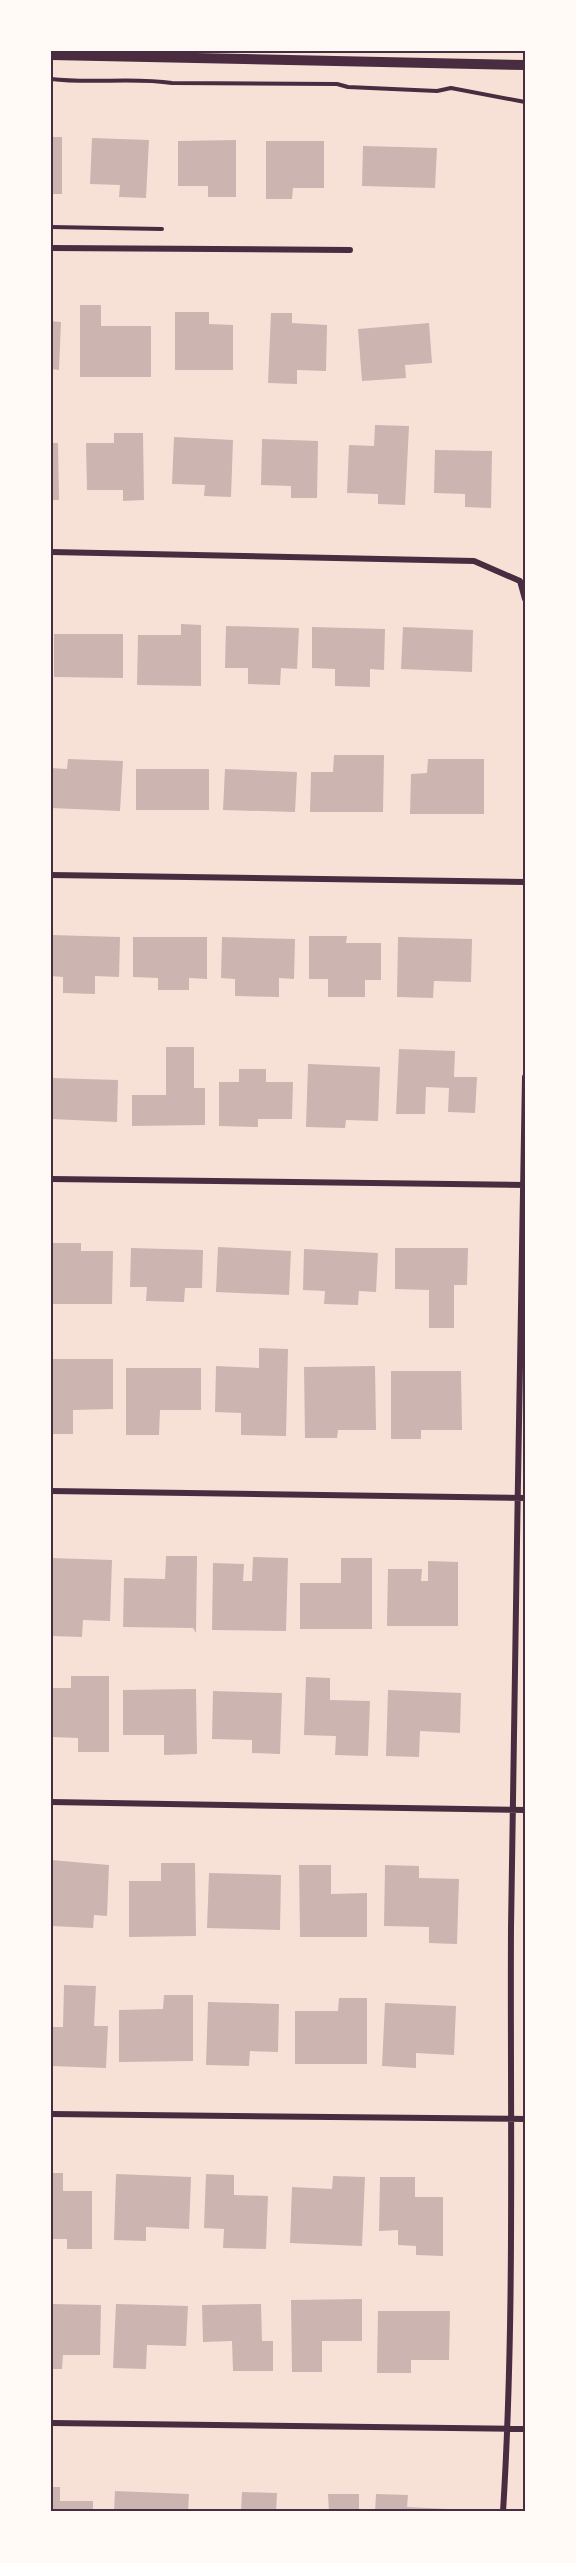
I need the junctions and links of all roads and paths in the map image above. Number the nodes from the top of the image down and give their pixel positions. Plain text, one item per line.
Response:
1 (51, 55) edge
2 (525, 65) edge
3 (51, 79) edge
4 (525, 102) edge
5 (51, 227) edge
6 (162, 229) dead end
7 (51, 248) edge
8 (350, 250) dead end
9 (51, 552) edge
10 (525, 599) edge
11 (51, 875) edge
12 (525, 882) edge
13 (525, 1077) edge
14 (51, 1179) edge
15 (524, 1185) edge
16 (51, 1491) edge
17 (516, 1498) junction
18 (525, 1498) edge
19 (51, 1802) edge
20 (513, 1809) junction
21 (525, 1810) edge
22 (51, 2114) edge
23 (510, 2119) junction
24 (525, 2119) edge
25 (51, 2423) edge
26 (508, 2429) junction
27 (525, 2430) edge
28 (503, 2512) edge

1 - 2 street
3 - 4 path
5 - 6 path
7 - 8 street
9 - 10 street
11 - 12 street
13 - 15 street
14 - 15 street
15 - 17 street
16 - 17 street
17 - 18 street
17 - 20 street
19 - 20 street
20 - 21 street
20 - 23 street
22 - 23 street
23 - 24 street
23 - 26 street
25 - 26 street
26 - 27 street
26 - 28 street

